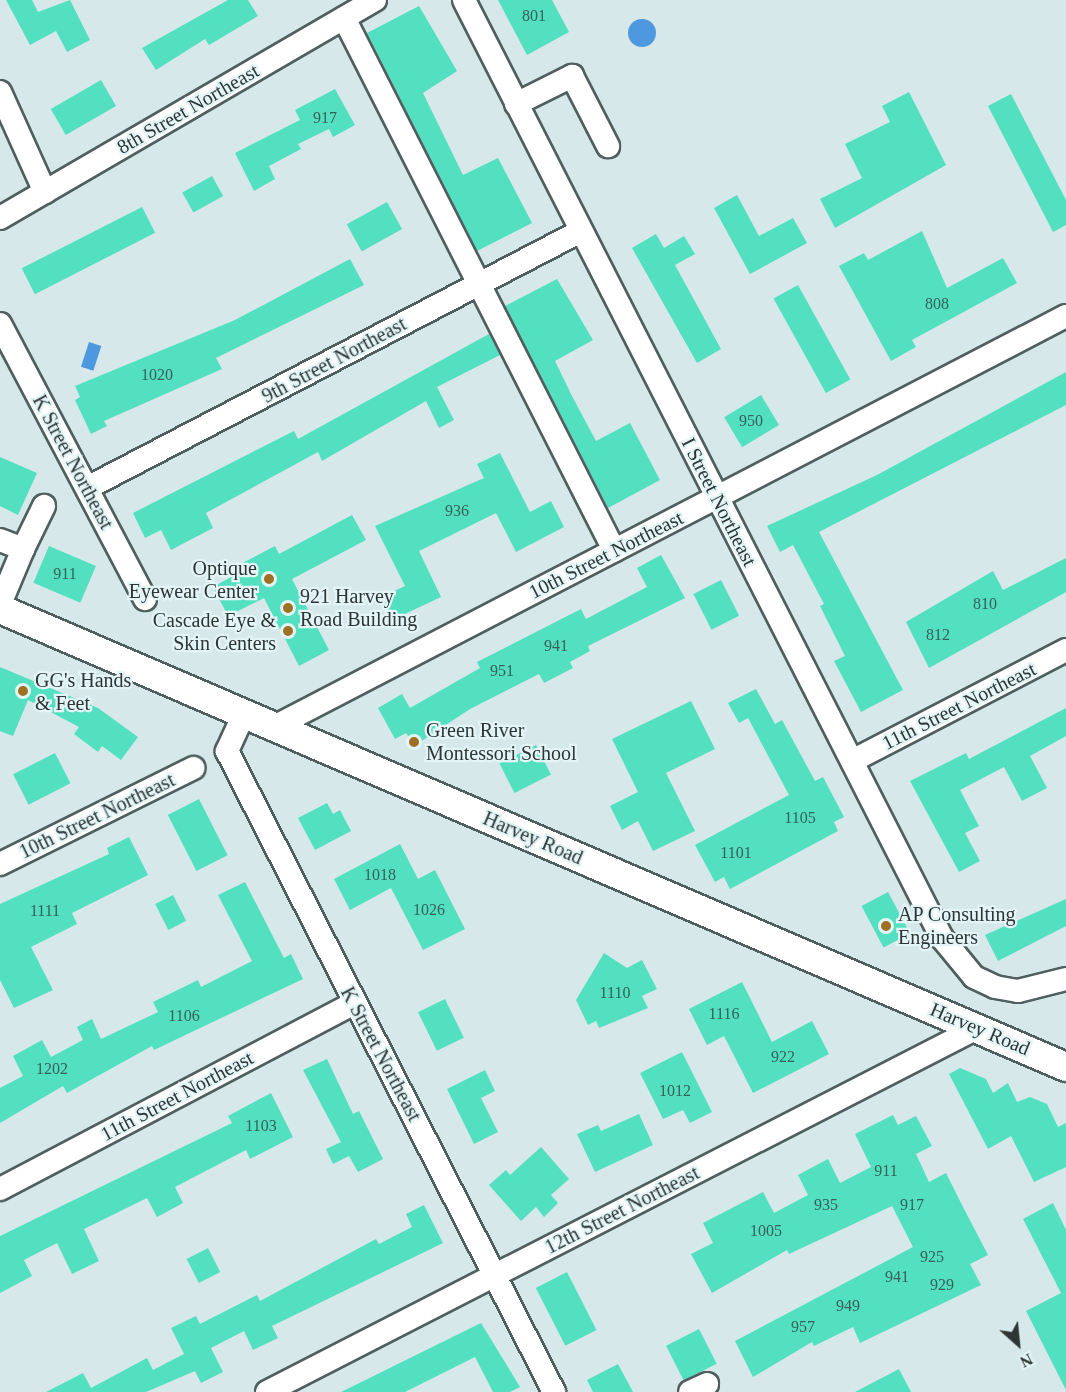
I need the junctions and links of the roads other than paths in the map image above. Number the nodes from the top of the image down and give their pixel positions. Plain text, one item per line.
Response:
1 (375, 0) edge
2 (464, 0) edge
3 (344, 18) junction
4 (0, 92) edge
5 (516, 104) junction
6 (608, 146) dead end
7 (45, 192) junction
8 (0, 218) edge
9 (581, 231) junction
10 (479, 284) junction
11 (1066, 316) edge
12 (0, 324) edge
13 (87, 488) junction
14 (717, 497) junction
15 (44, 506) dead end
16 (0, 540) edge
17 (23, 549) junction
18 (614, 550) junction
19 (145, 599) dead end
20 (0, 604) edge
21 (0, 609) edge
22 (1066, 650) edge
23 (244, 714) junction
24 (274, 727) junction
25 (852, 761) junction
26 (193, 768) dead end
27 (0, 864) edge
28 (1066, 979) edge
29 (354, 1003) junction
30 (977, 1028) junction
31 (1066, 1067) edge
32 (0, 1189) edge
33 (497, 1275) junction
34 (267, 1392) edge
35 (554, 1392) edge

1 - 3 street, 8th Street Northeast
2 - 5 street, I Street Northeast
3 - 7 street, 8th Street Northeast
3 - 10 street
4 - 7 street
5 - 6 street
5 - 9 street, I Street Northeast
7 - 8 street, 8th Street Northeast
9 - 10 street, 9th Street Northeast
9 - 14 street, I Street Northeast
10 - 13 street, 9th Street Northeast
10 - 18 street
11 - 14 street, 10th Street Northeast
12 - 13 street, K Street Northeast
13 - 19 street, K Street Northeast
14 - 18 street, 10th Street Northeast
14 - 25 street, I Street Northeast
15 - 17 street
16 - 17 street
17 - 20 street
18 - 24 street, 10th Street Northeast
21 - 23 main road, Harvey Road
22 - 25 street, 11th Street Northeast
23 - 24 main road, Harvey Road
23 - 29 street, K Street Northeast
24 - 30 main road, Harvey Road
25 - 28 street, I Street Northeast
26 - 27 street, 10th Street Northeast
29 - 32 street, 11th Street Northeast
29 - 33 street, K Street Northeast
30 - 31 main road, Harvey Road
30 - 33 street, 12th Street Northeast
33 - 34 street, 12th Street Northeast
33 - 35 street, K Street Northeast

